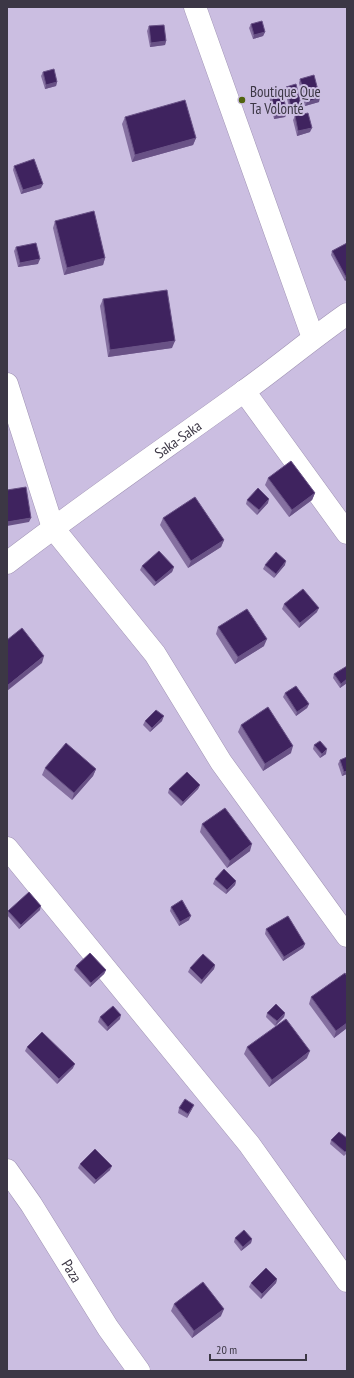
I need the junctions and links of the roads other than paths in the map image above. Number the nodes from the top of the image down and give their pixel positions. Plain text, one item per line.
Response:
1 (195, 7) edge
2 (347, 314) edge
3 (313, 338) junction
4 (7, 384) edge
5 (244, 391) junction
6 (54, 528) junction
7 (347, 533) edge
8 (7, 563) edge
9 (7, 848) edge
10 (347, 936) edge
11 (7, 1170) edge
12 (347, 1281) edge
13 (140, 1371) edge

1 - 3 street
2 - 3 street, Saka-Saka
3 - 5 street, Saka-Saka
4 - 6 street
5 - 6 street, Saka-Saka
5 - 7 street
6 - 8 street, Saka-Saka
6 - 10 street
9 - 12 street
11 - 13 street, Paza

